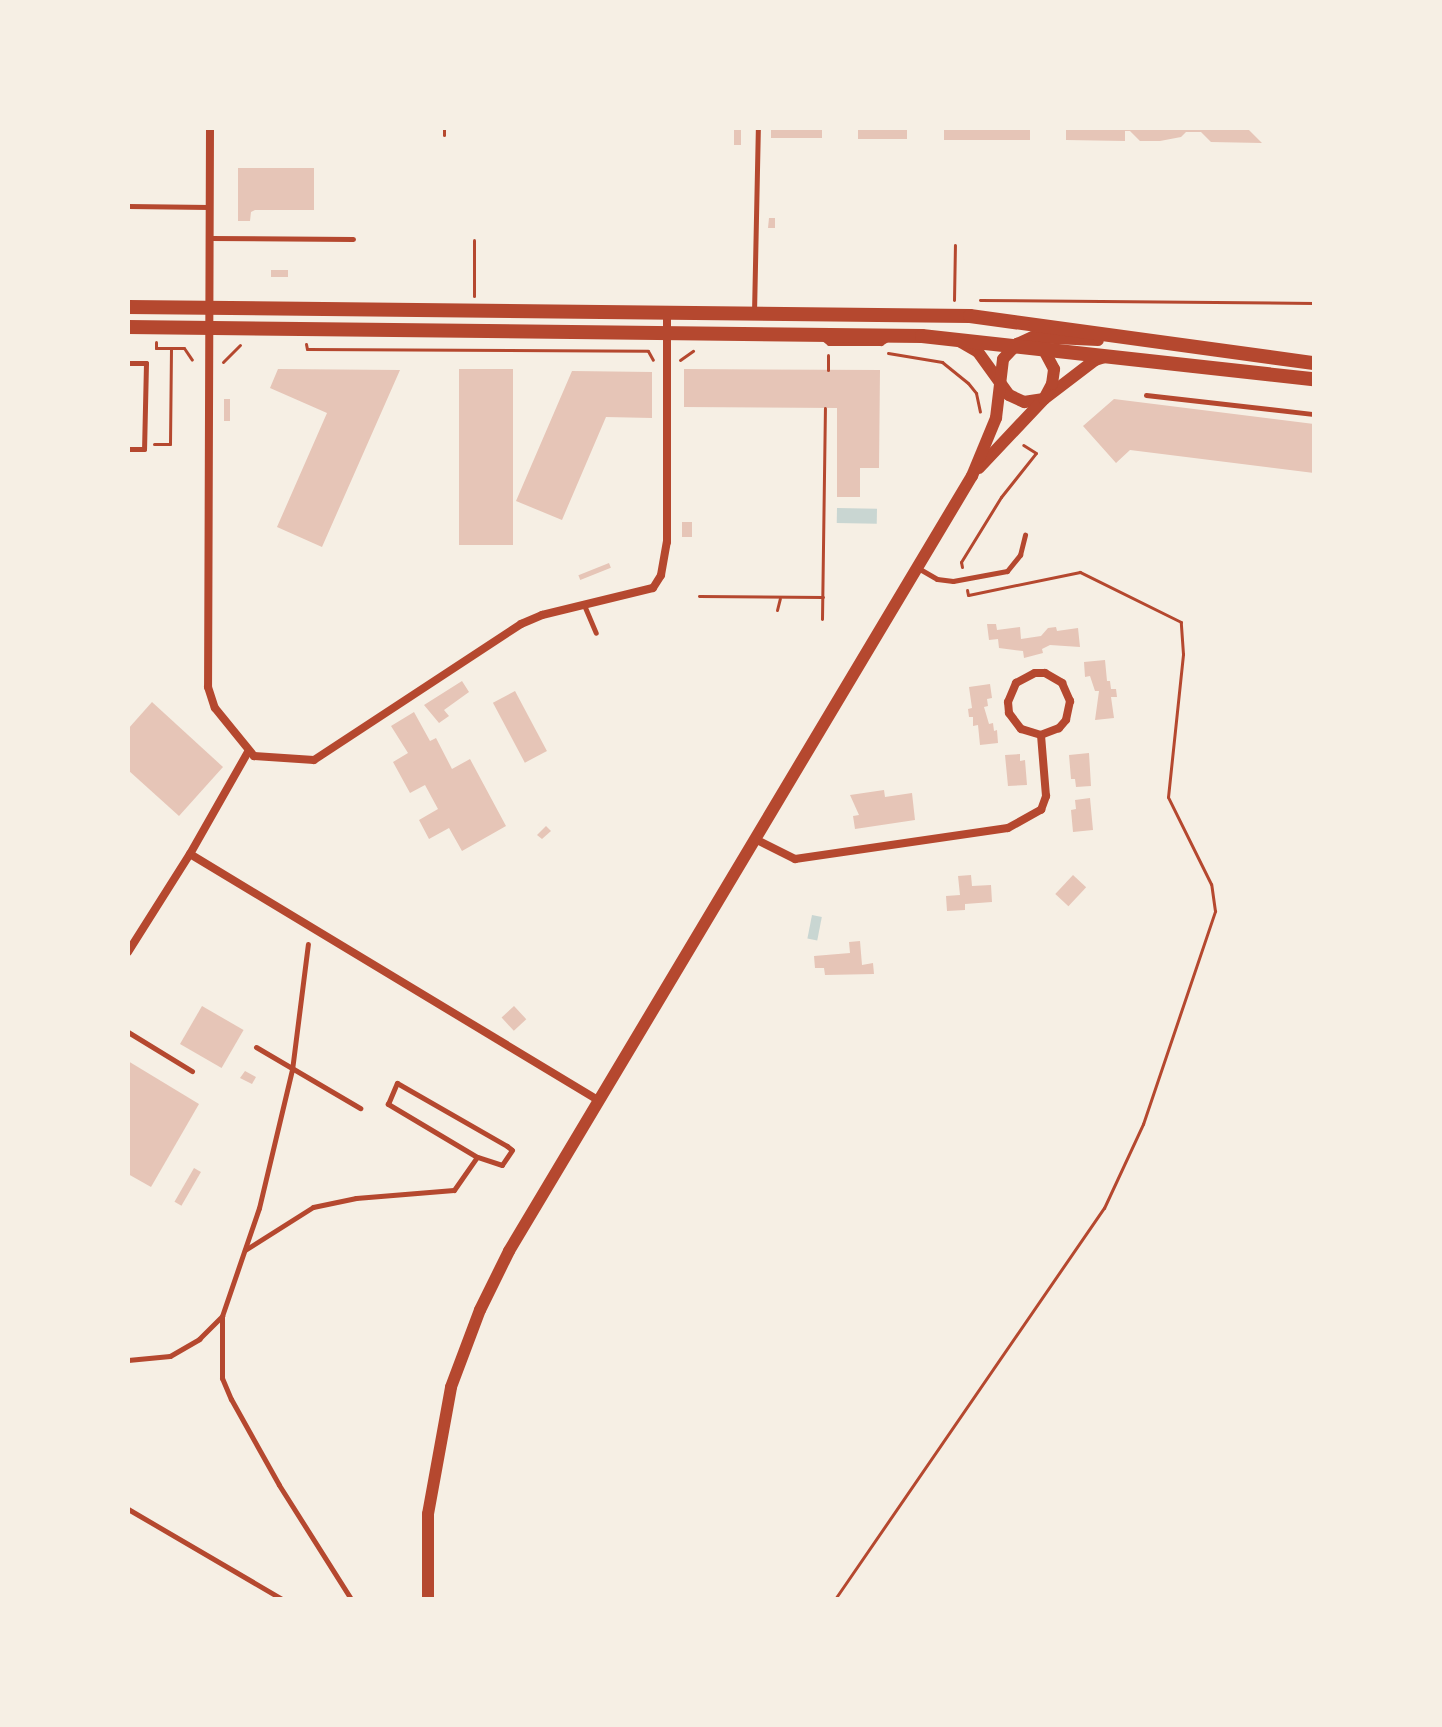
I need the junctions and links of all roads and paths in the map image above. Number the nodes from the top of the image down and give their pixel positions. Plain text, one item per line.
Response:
1 (210, 128) edge
2 (444, 128) edge
3 (758, 128) edge
4 (444, 135) dead end
5 (128, 206) edge
6 (209, 207) junction
7 (209, 238) junction
8 (353, 239) dead end
9 (474, 240) dead end
10 (955, 245) dead end
11 (474, 296) dead end
12 (1314, 303) edge
13 (128, 307) edge
14 (210, 309) junction
15 (667, 314) junction
16 (754, 314) junction
17 (1001, 318) junction
18 (128, 327) edge
19 (210, 327) junction
20 (668, 331) junction
21 (155, 338) dead end
22 (823, 338) junction
23 (950, 338) junction
24 (1035, 338) junction
25 (248, 340) dead end
26 (306, 340) dead end
27 (1017, 344) junction
28 (1192, 346) junction
29 (171, 348) junction
30 (707, 351) dead end
31 (882, 353) dead end
32 (1121, 356) junction
33 (670, 359) junction
34 (192, 360) dead end
35 (223, 362) dead end
36 (942, 362) dead end
37 (128, 363) edge
38 (1314, 363) edge
39 (828, 370) dead end
40 (999, 379) junction
41 (1314, 379) edge
42 (1146, 395) dead end
43 (1044, 399) junction
44 (825, 408) dead end
45 (1314, 414) edge
46 (144, 444) junction
47 (128, 449) edge
48 (972, 476) junction
49 (1025, 535) dead end
50 (917, 567) junction
51 (965, 579) junction
52 (699, 596) dead end
53 (780, 597) junction
54 (823, 597) junction
55 (584, 605) junction
56 (777, 610) dead end
57 (822, 619) dead end
58 (596, 633) dead end
59 (1041, 735) junction
60 (248, 752) junction
61 (755, 839) junction
62 (190, 854) junction
63 (308, 944) dead end
64 (128, 952) edge
65 (128, 1032) edge
66 (256, 1047) dead end
67 (292, 1070) junction
68 (192, 1071) dead end
69 (599, 1101) junction
70 (360, 1108) dead end
71 (477, 1157) junction
72 (245, 1250) junction
73 (222, 1316) junction
74 (128, 1360) edge
75 (128, 1509) edge
76 (282, 1599) edge
77 (351, 1599) edge
78 (428, 1599) edge
79 (835, 1599) edge

1 - 6 street
2 - 4 path
3 - 16 lane
5 - 6 lane
6 - 7 street
7 - 8 lane
7 - 14 street
9 - 11 path
10 - 12 path
13 - 14 main road
14 - 15 main road
14 - 19 street
15 - 16 main road
15 - 20 street
16 - 17 main road
17 - 24 street
17 - 28 main road
18 - 19 main road
19 - 20 main road
19 - 60 street
20 - 22 main road
20 - 33 street
21 - 29 path
22 - 23 main road
22 - 39 path
23 - 27 main road
23 - 40 street
24 - 27 main road
24 - 28 street
24 - 32 main road
24 - 43 street
25 - 35 path
26 - 33 path
27 - 40 street
28 - 38 main road
29 - 34 path
29 - 46 path
30 - 33 path
31 - 36 path
32 - 41 main road
32 - 43 street
33 - 55 street
37 - 46 lane
40 - 43 street
40 - 48 street
42 - 45 lane
43 - 48 street
44 - 54 path
46 - 47 lane
48 - 50 street
49 - 51 lane
50 - 51 lane
50 - 61 street
51 - 79 path
52 - 53 path
53 - 54 path
53 - 56 path
54 - 57 path
55 - 58 lane
55 - 60 street
59 - 59 street
59 - 61 street
60 - 62 street
61 - 69 street
62 - 64 street
62 - 69 street
63 - 67 lane
65 - 68 lane
66 - 67 lane
67 - 70 lane
67 - 72 lane
69 - 78 street
71 - 71 lane
71 - 72 lane
72 - 73 lane
73 - 74 lane
73 - 77 lane
75 - 76 lane

